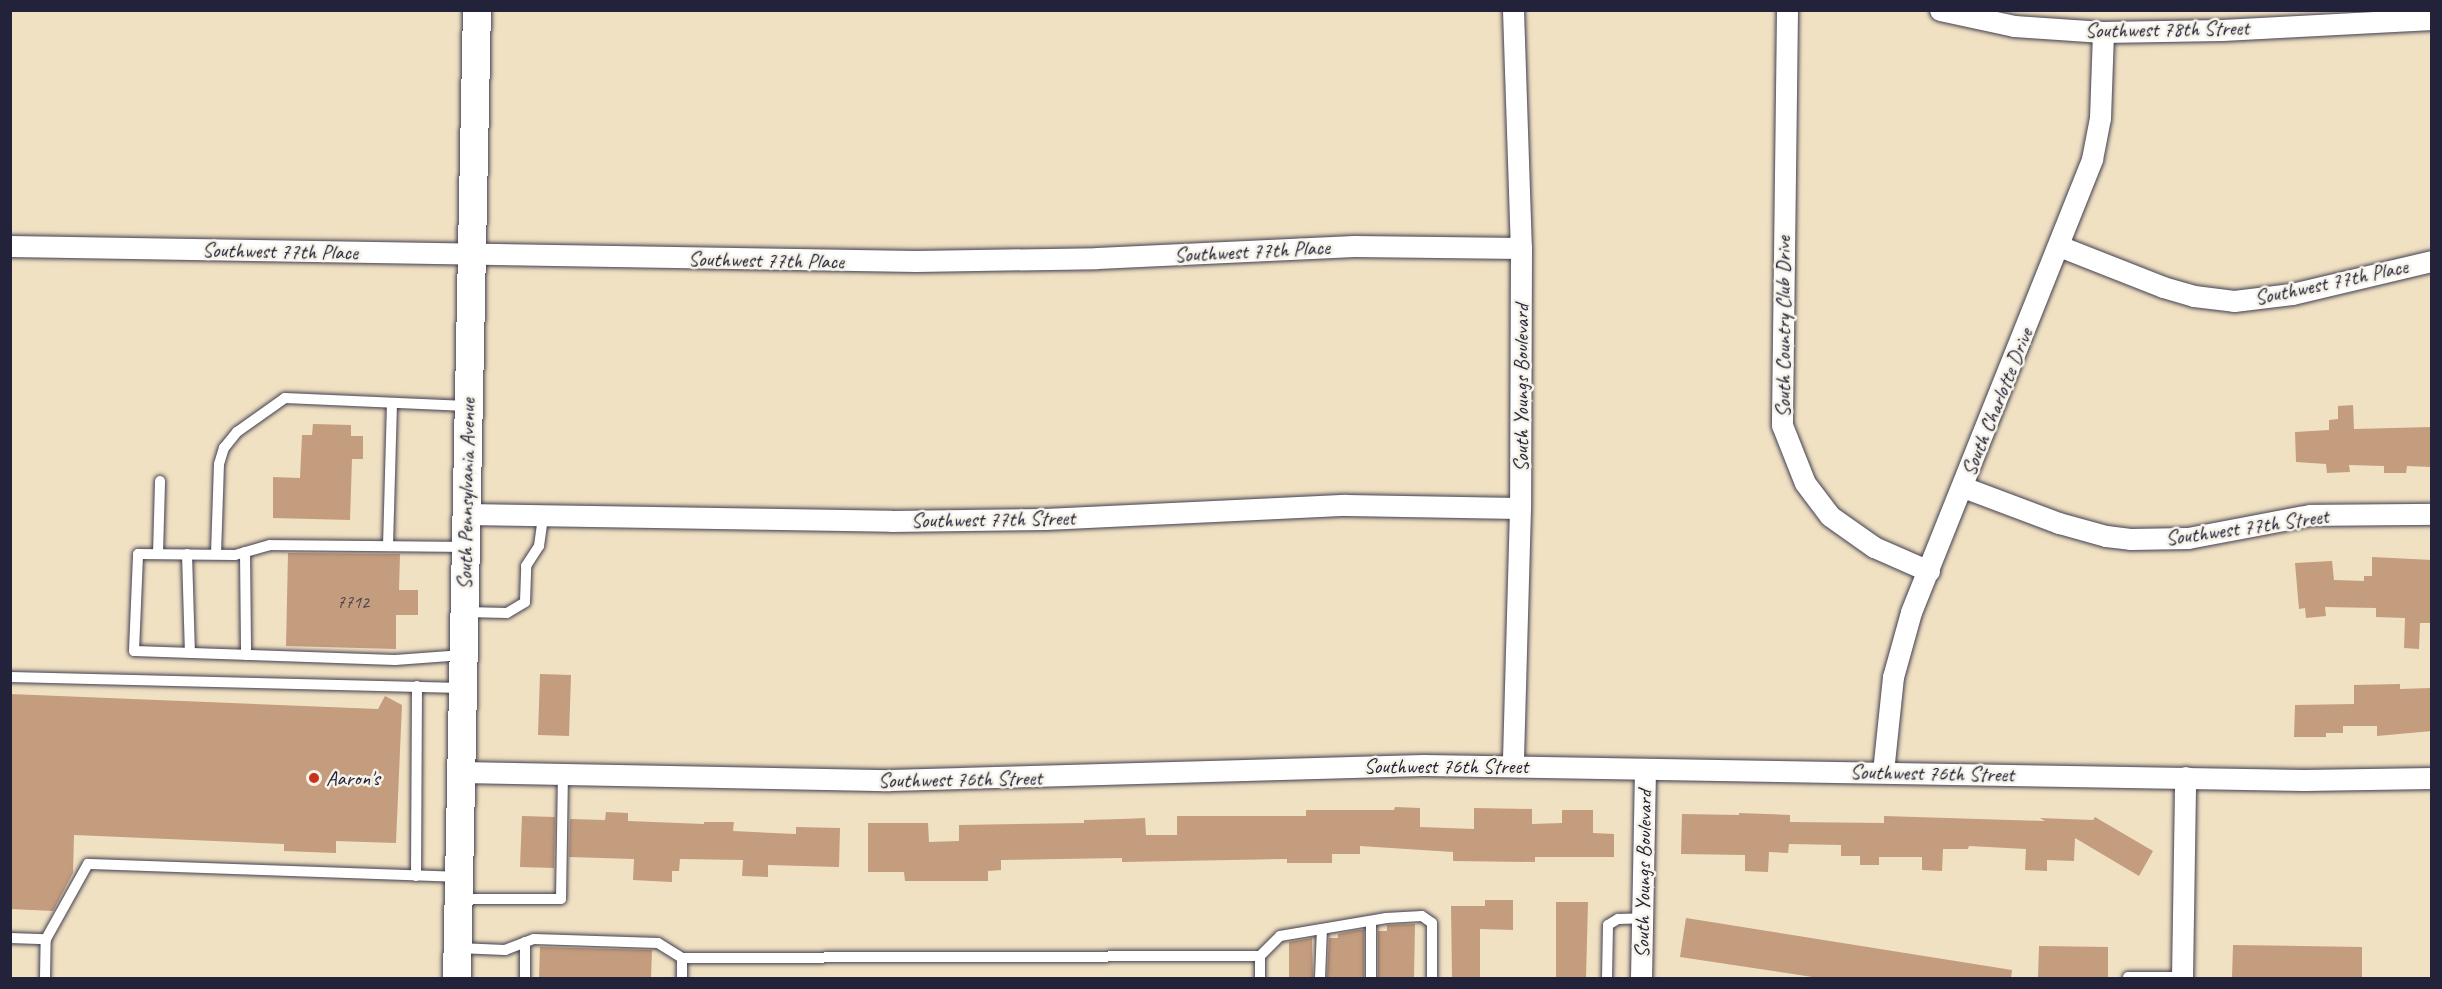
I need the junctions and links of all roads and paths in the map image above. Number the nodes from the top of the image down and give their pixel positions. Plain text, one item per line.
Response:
1 (477, 10) edge
2 (1513, 10) edge
3 (1787, 10) edge
4 (1941, 10) edge
5 (2432, 19) edge
6 (2103, 32) junction
7 (10, 246) edge
8 (2059, 246) junction
9 (1521, 248) junction
10 (471, 254) junction
11 (2432, 261) edge
12 (392, 403) junction
13 (468, 406) junction
14 (160, 481) dead end
15 (1963, 487) junction
16 (1520, 508) junction
17 (465, 514) junction
18 (2432, 514) edge
19 (543, 516) junction
20 (388, 546) junction
21 (465, 547) junction
22 (245, 552) junction
23 (158, 554) junction
24 (187, 554) junction
25 (216, 554) junction
26 (1929, 571) junction
27 (464, 612) junction
28 (190, 653) junction
29 (246, 655) junction
30 (463, 655) junction
31 (10, 677) edge
32 (417, 686) junction
33 (462, 688) junction
34 (1513, 766) junction
35 (1645, 769) junction
36 (460, 772) junction
37 (1883, 772) junction
38 (563, 775) junction
39 (2185, 777) junction
40 (2432, 778) edge
41 (416, 876) junction
42 (459, 888) junction
43 (1642, 918) junction
44 (1371, 921) junction
45 (1322, 929) junction
46 (10, 938) edge
47 (46, 939) junction
48 (525, 942) junction
49 (457, 948) junction
50 (1260, 956) junction
51 (682, 958) junction
52 (2128, 977) edge
53 (45, 978) edge
54 (457, 978) edge
55 (525, 978) edge
56 (682, 978) edge
57 (1260, 978) edge
58 (1320, 978) edge
59 (1371, 978) edge
60 (1432, 978) edge
61 (1607, 978) edge
62 (1641, 978) edge
63 (2182, 978) edge

1 - 10 main road, South Pennsylvania Avenue
2 - 9 street, South Youngs Boulevard
3 - 26 street, South Country Club Drive
4 - 6 street, Southwest 78th Street
5 - 6 street, Southwest 78th Street
6 - 8 street, South Charlotte Drive
7 - 10 street, Southwest 77th Place
8 - 11 street, Southwest 77th Place
8 - 15 street, South Charlotte Drive
9 - 10 street, Southwest 77th Place
9 - 16 street, South Youngs Boulevard
10 - 13 main road, South Pennsylvania Avenue
12 - 13 lane
12 - 20 lane
12 - 25 lane
13 - 17 main road, South Pennsylvania Avenue
14 - 23 lane
15 - 18 street, Southwest 77th Street
15 - 26 street, South Charlotte Drive
16 - 19 street, Southwest 77th Street
16 - 34 street, South Youngs Boulevard
17 - 19 street, Southwest 77th Street
17 - 21 main road, South Pennsylvania Avenue
19 - 27 lane
20 - 21 lane
20 - 22 lane
21 - 27 main road, South Pennsylvania Avenue
22 - 25 lane
22 - 29 lane
23 - 24 lane
23 - 28 lane
24 - 25 lane
24 - 28 lane
26 - 37 street, South Charlotte Drive
27 - 30 main road, South Pennsylvania Avenue
28 - 29 lane
29 - 30 lane
30 - 33 main road, South Pennsylvania Avenue
31 - 32 lane
32 - 33 lane
32 - 41 lane
33 - 36 main road, South Pennsylvania Avenue
34 - 35 street, Southwest 76th Street
34 - 38 street, Southwest 76th Street
35 - 37 street, Southwest 76th Street
35 - 43 street, South Youngs Boulevard
36 - 38 street, Southwest 76th Street
36 - 42 main road, South Pennsylvania Avenue
37 - 39 street, Southwest 76th Street
38 - 42 lane
39 - 40 street, Southwest 76th Street
39 - 63 street
41 - 42 lane
41 - 47 lane
42 - 49 main road, South Pennsylvania Avenue
43 - 61 lane
43 - 62 street, South Youngs Boulevard
44 - 45 lane
44 - 59 lane
44 - 60 lane
45 - 50 lane
45 - 58 lane
46 - 47 lane
47 - 53 lane
48 - 49 lane
48 - 51 lane
48 - 55 lane
49 - 54 main road, South Pennsylvania Avenue
50 - 51 lane
50 - 57 lane
51 - 56 lane
52 - 63 lane

